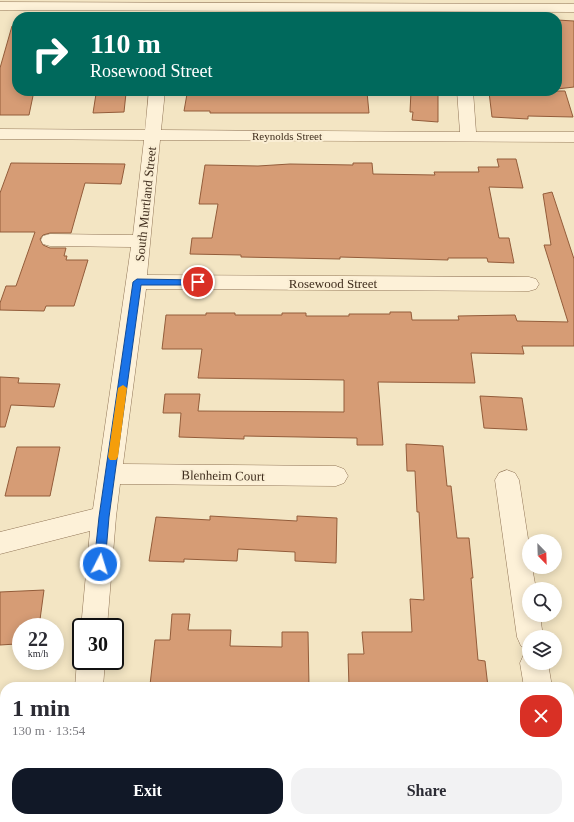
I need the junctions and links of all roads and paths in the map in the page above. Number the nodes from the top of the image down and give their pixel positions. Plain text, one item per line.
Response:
1 (0, 6) edge
2 (167, 8) edge
3 (574, 8) edge
4 (80, 12) edge
5 (460, 12) edge
6 (157, 96) edge
7 (465, 96) edge
8 (0, 134) edge
9 (153, 135) junction
10 (468, 136) junction
11 (574, 137) edge
12 (50, 240) dead end
13 (141, 241) junction
14 (137, 282) junction
15 (529, 284) dead end
16 (111, 474) junction
17 (336, 476) dead end
18 (507, 480) dead end
19 (104, 517) junction
20 (0, 543) edge
21 (95, 618) edge
22 (529, 630) edge
23 (90, 670) edge
24 (535, 670) edge
25 (89, 682) edge
26 (537, 682) edge

1 - 4 street
2 - 4 street
2 - 5 street
3 - 5 street
6 - 9 street, South Murtland Street
7 - 10 street
8 - 9 street, Reynolds Street
9 - 10 street, Reynolds Street
9 - 13 street, South Murtland Street
10 - 11 street, Reynolds Street
12 - 13 street
13 - 14 street, South Murtland Street
14 - 15 street, Rosewood Street
14 - 16 street, South Murtland Street
16 - 17 street, Blenheim Court
16 - 19 street, South Murtland Street
18 - 22 street
19 - 20 street
19 - 21 street, South Murtland Street
23 - 25 street
24 - 26 street

